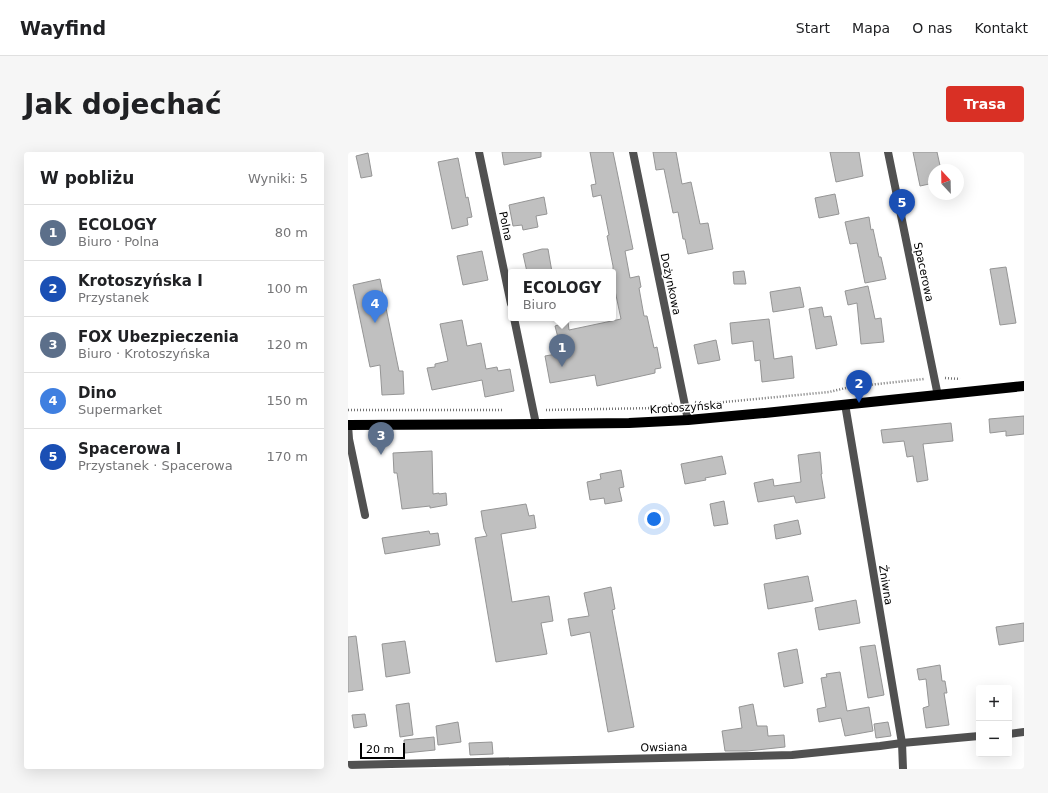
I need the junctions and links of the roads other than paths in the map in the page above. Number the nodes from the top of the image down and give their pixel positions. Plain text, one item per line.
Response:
1 (479, 152) edge
2 (633, 152) edge
3 (888, 152) edge
4 (508, 290) edge
5 (515, 321) edge
6 (1024, 386) edge
7 (938, 396) junction
8 (845, 404) junction
9 (688, 420) junction
10 (348, 424) edge
11 (536, 424) junction
12 (365, 515) dead end
13 (1024, 732) edge
14 (1012, 734) edge
15 (976, 736) edge
16 (902, 743) junction
17 (348, 764) edge
18 (903, 769) edge

1 - 4 street, Polna
2 - 9 street, Dożynkowa
3 - 7 street, Spacerowa
5 - 11 street
6 - 7 main road, Krotoszyńska
7 - 8 main road, Krotoszyńska
8 - 9 main road, Krotoszyńska
8 - 16 street, Żniwna
9 - 11 main road, Krotoszyńska
10 - 11 main road, Krotoszyńska
10 - 12 street
13 - 14 street
15 - 16 street, Owsiana
16 - 17 street, Owsiana
16 - 18 street, Żniwna

